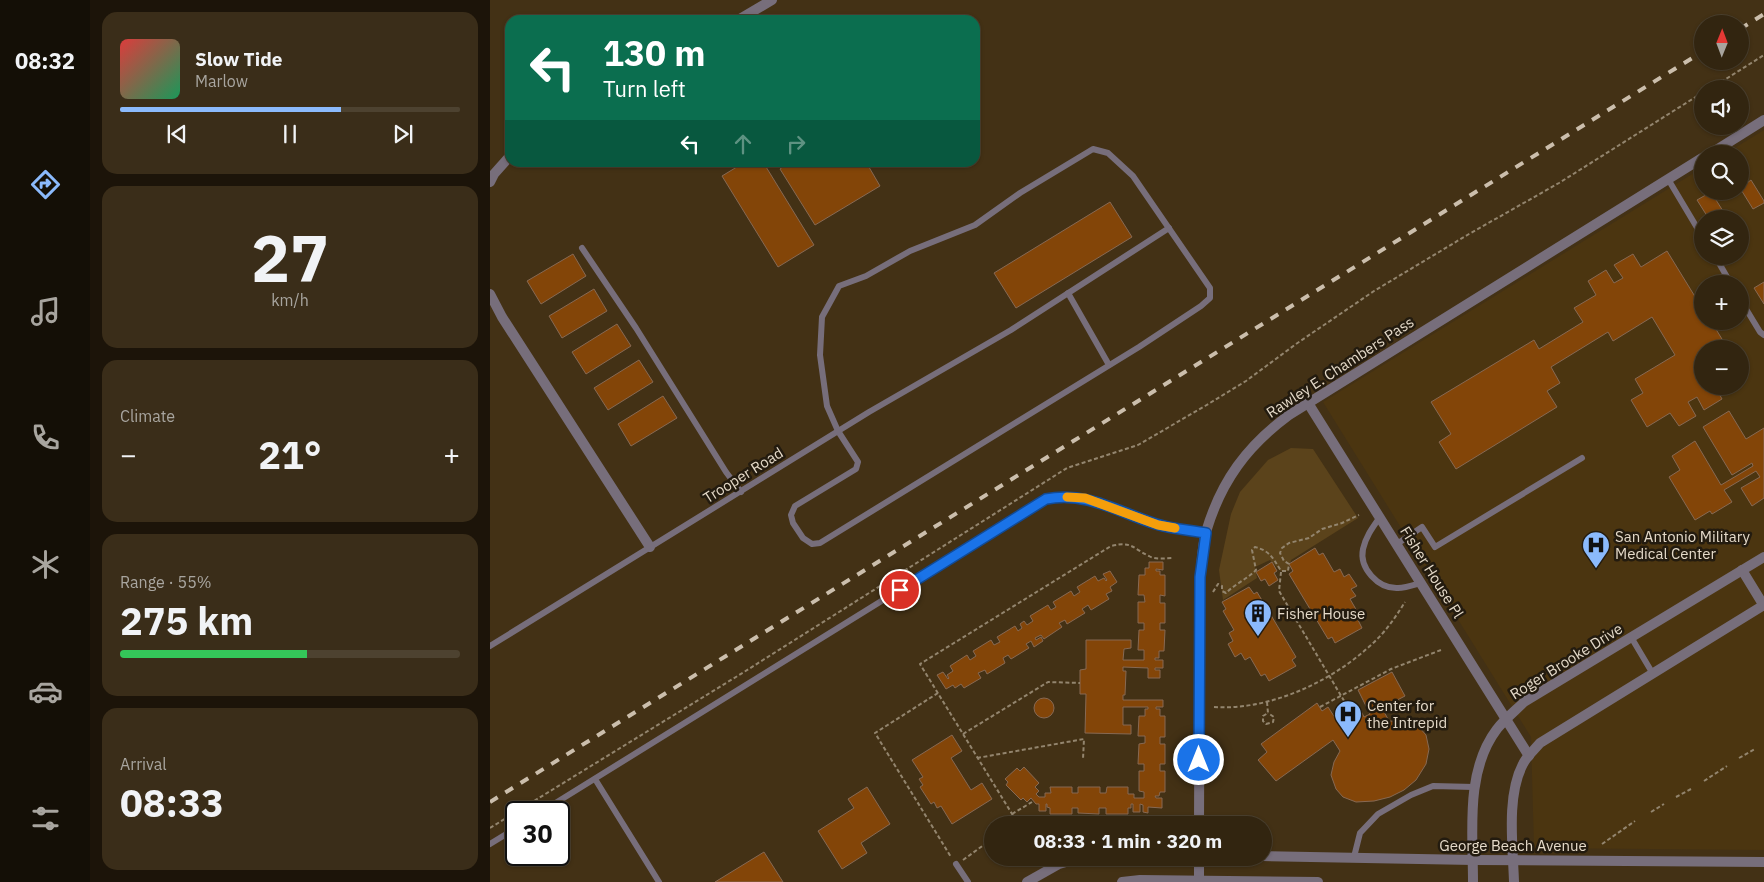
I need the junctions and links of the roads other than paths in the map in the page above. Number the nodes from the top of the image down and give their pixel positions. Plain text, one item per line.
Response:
1 (772, 0) edge
2 (746, 15) edge
3 (1764, 120) edge
4 (1724, 145) edge
5 (505, 162) edge
6 (1694, 163) edge
7 (1668, 179) junction
8 (490, 182) edge
9 (1694, 223) edge
10 (1169, 228) junction
11 (582, 248) dead end
12 (1068, 293) junction
13 (490, 294) edge
14 (1749, 313) edge
15 (1764, 335) edge
16 (1110, 365) junction
17 (1308, 403) junction
18 (838, 431) junction
19 (1582, 458) dead end
20 (741, 492) junction
21 (1380, 517) junction
22 (1206, 533) junction
23 (1396, 544) junction
24 (650, 547) junction
25 (1764, 557) edge
26 (1742, 570) junction
27 (1421, 583) junction
28 (1764, 606) edge
29 (1631, 637) junction
30 (490, 646) edge
31 (1653, 674) junction
32 (1506, 719) junction
33 (1529, 756) junction
34 (595, 779) junction
35 (1474, 787) junction
36 (559, 801) edge
37 (1199, 816) edge
38 (505, 835) edge
39 (490, 844) edge
40 (1272, 856) edge
41 (1354, 858) junction
42 (1473, 860) junction
43 (1513, 860) junction
44 (1764, 862) edge
45 (956, 864) road end
46 (1055, 866) edge
47 (1199, 866) edge
48 (1199, 881) edge
49 (659, 882) edge
50 (968, 882) edge
51 (1027, 882) edge
52 (1122, 882) edge
53 (1318, 882) edge
54 (1473, 882) edge
55 (1514, 882) edge

1 - 2 street
3 - 4 street
5 - 8 street
6 - 7 street, Rawley E. Chambers Pass
7 - 9 lane
7 - 17 street, Rawley E. Chambers Pass
10 - 12 lane, Trooper Road
10 - 16 lane
10 - 18 lane
11 - 20 lane
12 - 16 lane
12 - 18 lane, Trooper Road
13 - 24 street
14 - 15 lane
16 - 18 lane
17 - 21 street, Fisher House Pl
17 - 22 street, Rawley E. Chambers Pass
18 - 20 lane, Trooper Road
19 - 23 lane
20 - 24 lane, Trooper Road
21 - 23 street, Fisher House Pl
21 - 27 lane
22 - 34 lane
22 - 37 street, Rawley E. Chambers Pass
23 - 27 street, Fisher House Pl
24 - 30 lane, Trooper Road
25 - 26 street, Roger Brooke Drive
26 - 28 street
26 - 29 street, Roger Brooke Drive
27 - 32 street, Fisher House Pl
28 - 31 street
29 - 31 lane
29 - 32 street, Roger Brooke Drive
31 - 33 street
32 - 33 street, Fisher House Pl
32 - 35 street, Roger Brooke Drive
33 - 43 street
34 - 36 lane
34 - 49 lane
35 - 41 lane
35 - 42 street, Roger Brooke Drive
38 - 39 lane
40 - 41 street, George Beach Avenue
41 - 42 street, George Beach Avenue
42 - 43 street, George Beach Avenue
42 - 54 street, Roger Brooke Drive
43 - 44 street, George Beach Avenue
43 - 55 street
45 - 50 lane
46 - 51 street
47 - 48 street
48 - 52 street
48 - 53 street

